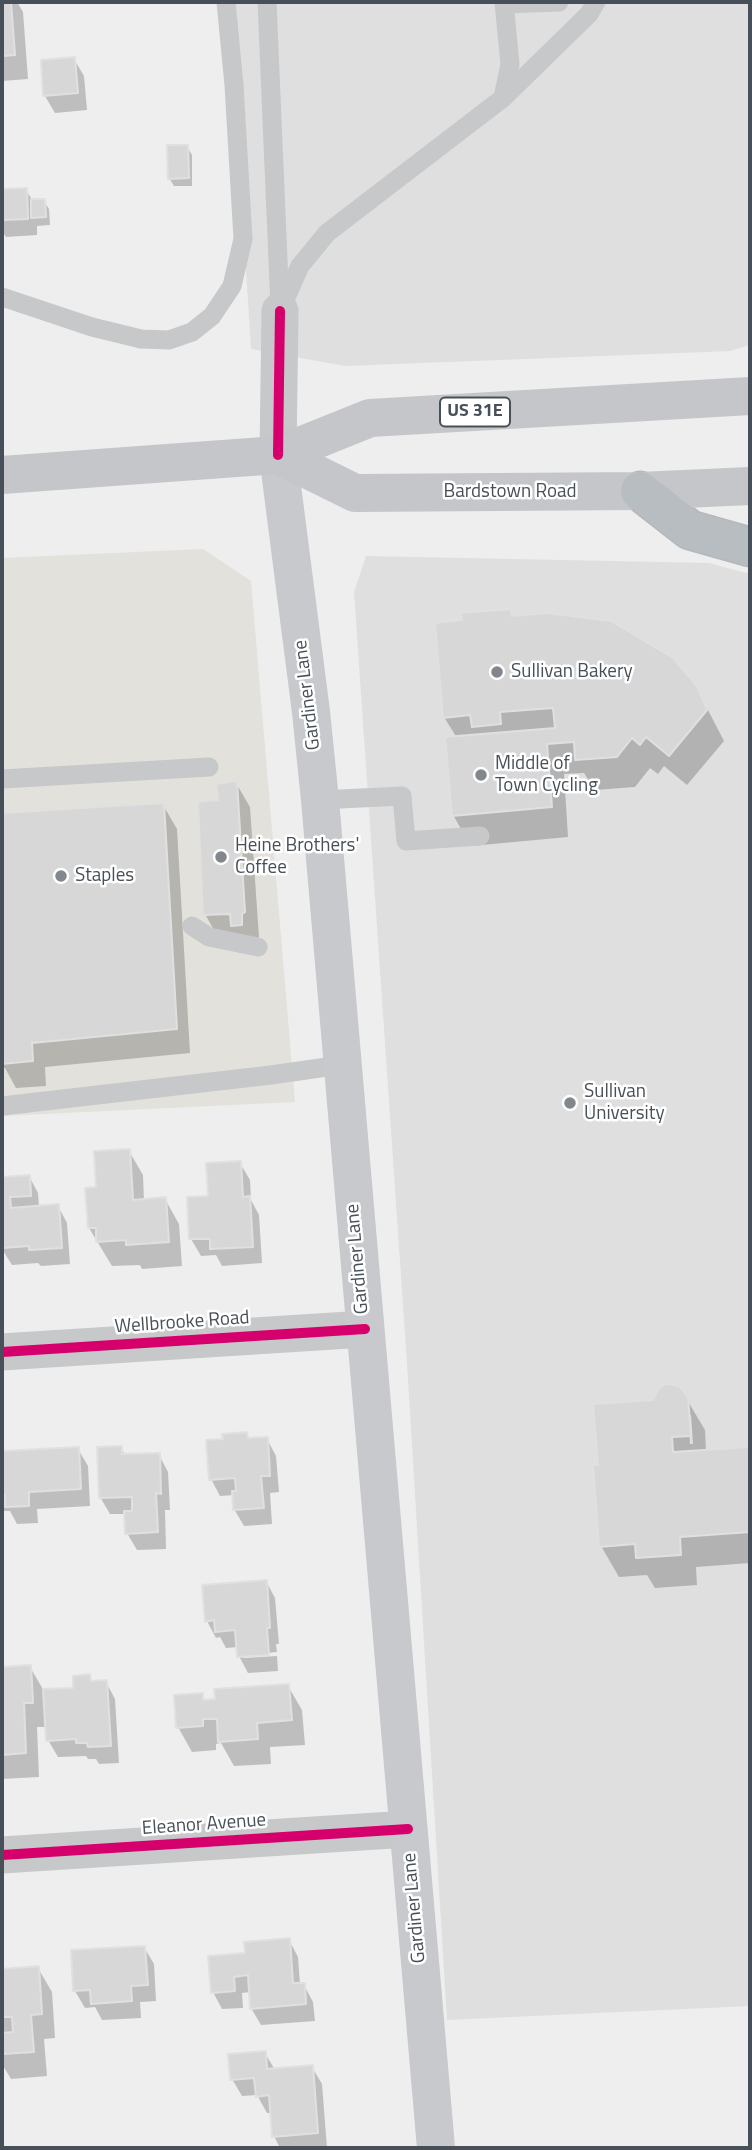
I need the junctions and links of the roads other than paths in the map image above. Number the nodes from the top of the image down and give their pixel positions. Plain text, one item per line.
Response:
1 (226, 2) edge
2 (267, 2) edge
3 (559, 2) edge
4 (596, 2) edge
5 (504, 3) edge
6 (503, 98) junction
7 (2, 297) edge
8 (280, 311) junction
9 (750, 396) edge
10 (278, 455) junction
11 (2, 475) edge
12 (750, 486) edge
13 (640, 491) junction
14 (750, 547) edge
15 (209, 767) dead end
16 (2, 779) edge
17 (320, 800) junction
18 (480, 836) dead end
19 (192, 926) dead end
20 (258, 947) dead end
21 (341, 1065) junction
22 (2, 1106) edge
23 (365, 1329) junction
24 (2, 1352) edge
25 (408, 1829) junction
26 (2, 1855) edge
27 (436, 2148) edge

1 - 7 lane
2 - 8 lane
3 - 5 lane
4 - 6 lane
5 - 6 lane
6 - 8 lane
8 - 10 street
9 - 10 main road, US 31E
10 - 11 main road, US 31E
10 - 13 main road, Bardstown Road
10 - 17 main road, Gardiner Lane
12 - 13 main road, Bardstown Road
13 - 14 highway
15 - 16 lane
17 - 18 lane
17 - 21 main road, Gardiner Lane
19 - 20 lane
21 - 22 lane
21 - 23 main road, Gardiner Lane
23 - 24 street, Wellbrooke Road
23 - 25 main road, Gardiner Lane
25 - 26 street, Eleanor Avenue
25 - 27 main road, Gardiner Lane

